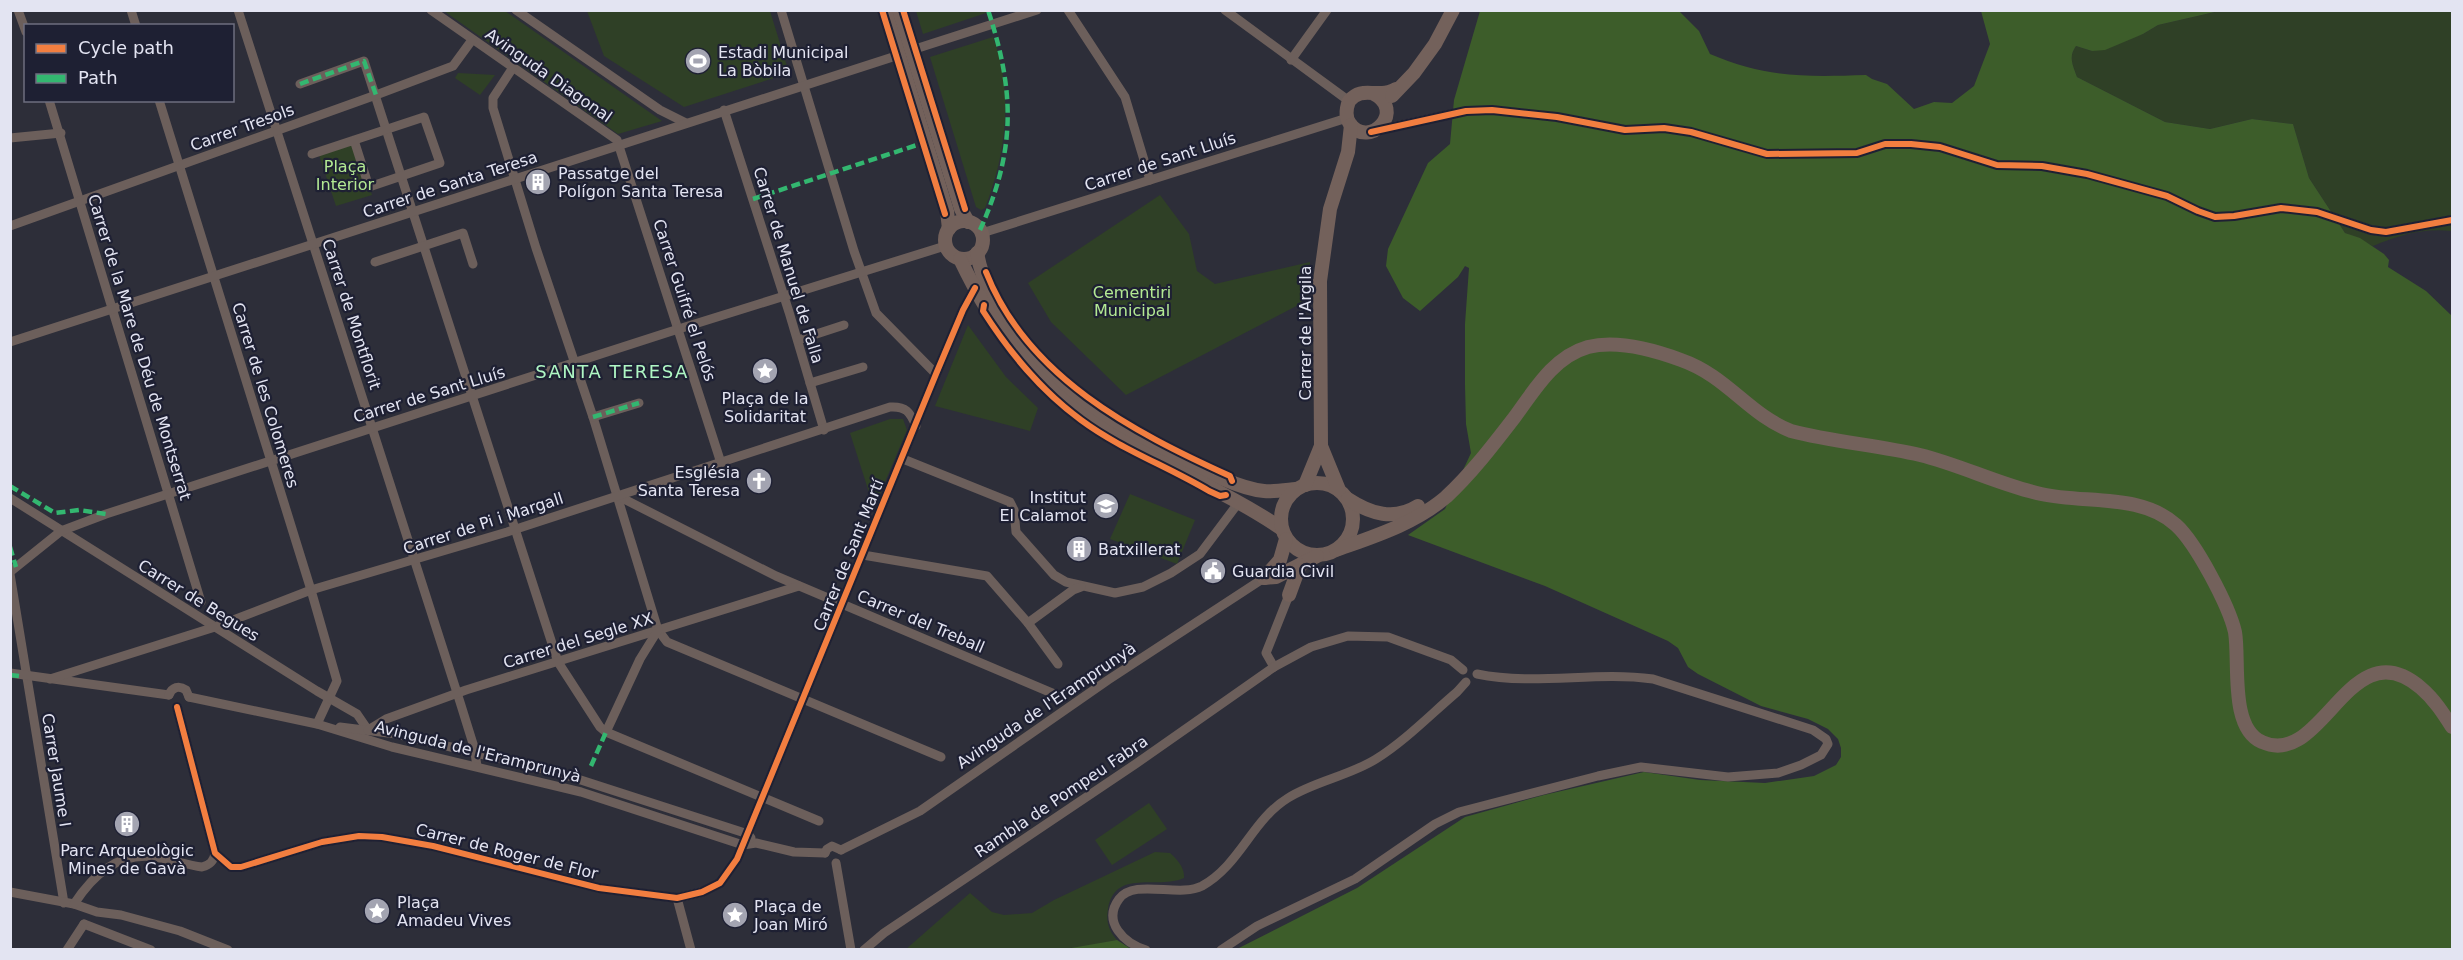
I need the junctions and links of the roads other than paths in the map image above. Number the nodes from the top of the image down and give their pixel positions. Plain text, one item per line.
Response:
1 (18, 10) edge
2 (238, 10) edge
3 (431, 10) edge
4 (516, 10) edge
5 (781, 10) edge
6 (885, 10) edge
7 (899, 10) edge
8 (1038, 10) edge
9 (1068, 10) edge
10 (1225, 10) edge
11 (1327, 10) edge
12 (1452, 10) edge
13 (24, 26) edge
14 (472, 40) junction
15 (906, 52) junction
16 (1292, 60) junction
17 (512, 69) junction
18 (300, 84) dead end
19 (803, 85) junction
20 (1396, 89) junction
21 (1372, 93) junction
22 (376, 95) junction
23 (1349, 101) junction
24 (50, 102) edge
25 (160, 102) edge
26 (1386, 108) junction
27 (724, 110) junction
28 (1349, 121) junction
29 (686, 123) junction
30 (1404, 124) junction
31 (277, 130) junction
32 (387, 130) junction
33 (1369, 131) junction
34 (60, 133) junction
35 (10, 138) edge
36 (354, 140) junction
37 (619, 146) junction
38 (1348, 152) junction
39 (312, 154) dead end
40 (179, 166) junction
41 (403, 176) junction
42 (515, 178) junction
43 (1150, 180) junction
44 (79, 202) junction
45 (414, 211) junction
46 (2452, 220) edge
47 (968, 222) junction
48 (10, 226) edge
49 (949, 229) junction
50 (982, 233) junction
51 (312, 243) junction
52 (425, 245) junction
53 (945, 246) junction
54 (977, 253) junction
55 (960, 259) junction
56 (375, 262) dead end
57 (473, 264) dead end
58 (861, 272) junction
59 (214, 275) junction
60 (975, 288) junction
61 (784, 296) junction
62 (112, 308) junction
63 (844, 325) dead end
64 (679, 329) junction
65 (798, 340) junction
66 (10, 342) edge
67 (575, 363) junction
68 (863, 367) dead end
69 (936, 374) junction
70 (810, 383) junction
71 (473, 396) junction
72 (639, 403) dead end
73 (593, 417) junction
74 (916, 426) junction
75 (373, 427) junction
76 (824, 430) junction
77 (1321, 446) junction
78 (903, 459) junction
79 (270, 460) junction
80 (721, 463) junction
81 (1301, 487) junction
82 (170, 493) junction
83 (1343, 495) junction
84 (618, 496) junction
85 (10, 498) edge
86 (1239, 502) junction
87 (516, 530) junction
88 (61, 531) junction
89 (1284, 534) junction
90 (1336, 550) junction
91 (863, 555) junction
92 (1317, 556) junction
93 (414, 561) junction
94 (1300, 565) junction
95 (10, 573) edge
96 (1270, 578) junction
97 (799, 586) junction
98 (1081, 587) junction
99 (311, 590) junction
100 (1289, 595) junction
101 (201, 602) dead end
102 (842, 604) junction
103 (1028, 623) junction
104 (215, 627) junction
105 (658, 630) junction
106 (558, 662) junction
107 (1058, 664) dead end
108 (1274, 667) junction
109 (1463, 670) junction
110 (10, 673) edge
111 (1477, 674) junction
112 (27, 677) junction
113 (10, 678) edge
114 (50, 679) junction
115 (1466, 682) junction
116 (457, 693) junction
117 (1052, 693) dead end
118 (169, 695) junction
119 (189, 697) junction
120 (329, 698) junction
121 (803, 700) junction
122 (177, 707) junction
123 (2452, 716) edge
124 (317, 724) junction
125 (2452, 727) edge
126 (368, 730) junction
127 (606, 732) junction
128 (474, 752) junction
129 (941, 757) dead end
130 (477, 766) junction
131 (764, 798) junction
132 (819, 821) dead end
133 (748, 834) junction
134 (756, 843) junction
135 (743, 845) junction
136 (841, 850) junction
137 (215, 853) junction
138 (825, 854) junction
139 (836, 863) junction
140 (12, 894) edge
141 (677, 898) junction
142 (63, 903) junction
143 (77, 905) junction
144 (97, 912) junction
145 (84, 924) junction
146 (94, 927) junction
147 (67, 950) edge
148 (151, 950) edge
149 (228, 950) edge
150 (691, 950) edge
151 (851, 950) edge
152 (864, 950) edge
153 (1146, 950) edge
154 (1221, 950) edge

1 - 13 street
2 - 31 street, Carrer de Montflorit
3 - 14 street, Avinguda Diagonal
4 - 29 street, Avinguda Diagonal
5 - 19 street
6 - 15 main road
7 - 15 main road
8 - 15 street, Carrer de Santa Teresa
9 - 43 street
10 - 16 street
11 - 16 street
12 - 20 main road
14 - 17 street, Avinguda Diagonal
14 - 22 street, Carrer Tresols
15 - 19 street, Carrer de Santa Teresa
15 - 47 main road
15 - 49 main road
16 - 23 street
17 - 37 street, Avinguda Diagonal
17 - 42 street
18 - 22 street
19 - 27 street, Carrer de Santa Teresa
19 - 58 street
20 - 21 main road
20 - 26 main road
21 - 23 main road
21 - 26 main road
22 - 31 street, Carrer Tresols
22 - 32 street
23 - 28 main road
24 - 34 street, Carrer de la Mare de Déu de Montserrat
25 - 40 street, Carrer de les Colomeres
26 - 30 street
26 - 33 main road
27 - 29 street, Carrer de Santa Teresa
27 - 61 street, Carrer de Manuel de Falla
28 - 33 main road
28 - 38 main road, Carrer de l'Argila
28 - 43 street, Carrer de Sant Lluís
29 - 37 street, Carrer de Santa Teresa
30 - 33 street
30 - 46 street
31 - 40 street, Carrer Tresols
31 - 51 street, Carrer de Montflorit
32 - 36 street
32 - 41 street
32 - 41 street
33 - 38 main road, Carrer de l'Argila
34 - 35 street
34 - 44 street, Carrer de la Mare de Déu de Montserrat
36 - 39 street
36 - 41 street
37 - 42 street, Carrer de Santa Teresa
37 - 64 street, Carrer Guifré el Pelós
38 - 77 main road, Carrer de l'Argila
40 - 44 street, Carrer Tresols
40 - 59 street, Carrer de les Colomeres
41 - 45 street
42 - 45 street, Carrer de Santa Teresa
42 - 67 street
43 - 50 street, Carrer de Sant Lluís
44 - 48 street, Carrer Tresols
44 - 62 street, Carrer de la Mare de Déu de Montserrat
45 - 51 street, Carrer de Santa Teresa
45 - 52 street
47 - 49 main road
47 - 50 main road
49 - 53 main road
50 - 54 main road
51 - 59 street, Carrer de Santa Teresa
51 - 75 street, Carrer de Montflorit
52 - 56 street
52 - 57 street
52 - 71 street
53 - 55 main road
53 - 58 street, Carrer de Sant Lluís
54 - 55 main road
54 - 81 main road
55 - 60 main road
58 - 61 street, Carrer de Sant Lluís
58 - 69 street
59 - 62 street, Carrer de Santa Teresa
59 - 79 street, Carrer de les Colomeres
60 - 69 street, Carrer de Sant Martí
60 - 86 main road
61 - 64 street, Carrer de Sant Lluís
61 - 65 street, Carrer de Manuel de Falla
62 - 66 street, Carrer de Santa Teresa
62 - 82 street, Carrer de la Mare de Déu de Montserrat
63 - 65 street
64 - 67 street, Carrer de Sant Lluís
64 - 80 street, Carrer Guifré el Pelós
65 - 70 street, Carrer de Manuel de Falla
67 - 71 street, Carrer de Sant Lluís
67 - 73 street
68 - 70 street
69 - 74 street, Carrer de Sant Martí
70 - 76 street, Carrer de Manuel de Falla
71 - 75 street, Carrer de Sant Lluís
71 - 87 street
72 - 73 street
73 - 84 street
74 - 76 street, Carrer de Pi i Margall
74 - 78 street, Carrer de Sant Martí
75 - 79 street, Carrer de Sant Lluís
75 - 93 street, Carrer de Montflorit
76 - 80 street, Carrer de Pi i Margall
77 - 81 main road, Carrer de l'Argila
77 - 83 main road, Carrer de l'Argila
78 - 91 street, Carrer de Sant Martí
78 - 98 street
79 - 82 street, Carrer de Sant Lluís
79 - 99 street, Carrer de les Colomeres
80 - 84 street, Carrer de Pi i Margall
81 - 83 main road
81 - 89 main road
82 - 88 street, Carrer de Sant Lluís
82 - 101 street, Carrer de la Mare de Déu de Montserrat
83 - 90 main road
83 - 123 main road
84 - 87 street, Carrer de Pi i Margall
84 - 97 street, Carrer del Treball
84 - 105 street
85 - 88 street, Carrer de Begues
86 - 89 main road
86 - 98 street
87 - 93 street, Carrer de Pi i Margall
87 - 106 street
88 - 95 street, Carrer de Sant Lluís
88 - 104 street, Carrer de Begues
89 - 92 main road
89 - 96 main road
90 - 92 main road
90 - 125 main road
91 - 102 street, Carrer de Sant Martí
91 - 103 street
92 - 94 main road
93 - 99 street, Carrer de Pi i Margall
93 - 116 street, Carrer de Montflorit
94 - 96 main road
94 - 100 main road
95 - 112 street, Carrer Jaume I
96 - 100 main road
96 - 136 street, Avinguda de l'Eramprunyà
97 - 102 street, Carrer del Treball
97 - 105 street, Carrer del Segle XX
98 - 103 street
99 - 104 street, Carrer de Pi i Margall
99 - 120 street, Carrer de les Colomeres
100 - 108 street
102 - 117 street, Carrer del Treball
102 - 121 street, Carrer de Sant Martí
103 - 107 street
104 - 114 street, Carrer de Pi i Margall
104 - 120 street, Carrer de Begues
105 - 106 street, Carrer del Segle XX
105 - 121 street
105 - 127 street
106 - 116 street, Carrer del Segle XX
106 - 127 street
108 - 109 street, Rambla de Pompeu Fabra
108 - 152 street, Rambla de Pompeu Fabra
109 - 111 street
109 - 115 street
110 - 112 street
111 - 115 street
111 - 154 street
112 - 113 street
112 - 114 street
112 - 142 street, Carrer Jaume I
114 - 118 street
115 - 153 street
116 - 126 street, Carrer del Segle XX
116 - 128 street, Carrer de Montflorit
118 - 119 street
118 - 122 street
119 - 122 street
119 - 124 street, Avinguda de l'Eramprunyà
120 - 124 street, Carrer de les Colomeres
120 - 126 street, Carrer de Begues
121 - 129 street
121 - 131 street, Carrer de Sant Martí
122 - 137 street
124 - 126 street, Avinguda de l'Eramprunyà
124 - 130 street, Avinguda de l'Eramprunyà
126 - 128 street, Avinguda de l'Eramprunyà
127 - 131 street
128 - 130 street, Carrer de Montflorit
128 - 133 street, Avinguda de l'Eramprunyà
130 - 135 street, Avinguda de l'Eramprunyà
131 - 132 street
131 - 133 street, Carrer de Sant Martí
133 - 134 street, Avinguda de l'Eramprunyà
133 - 135 street, Carrer de Roger de Flor
134 - 135 street, Avinguda de l'Eramprunyà
134 - 138 street, Avinguda de l'Eramprunyà
135 - 141 street, Carrer de Roger de Flor
136 - 138 street
136 - 139 street
137 - 141 street, Carrer de Roger de Flor
137 - 143 street
138 - 139 street
139 - 151 street
140 - 142 street
141 - 150 street
142 - 143 street
143 - 144 street
143 - 145 street
144 - 146 street
144 - 149 street
145 - 146 street
145 - 147 street
146 - 148 street

